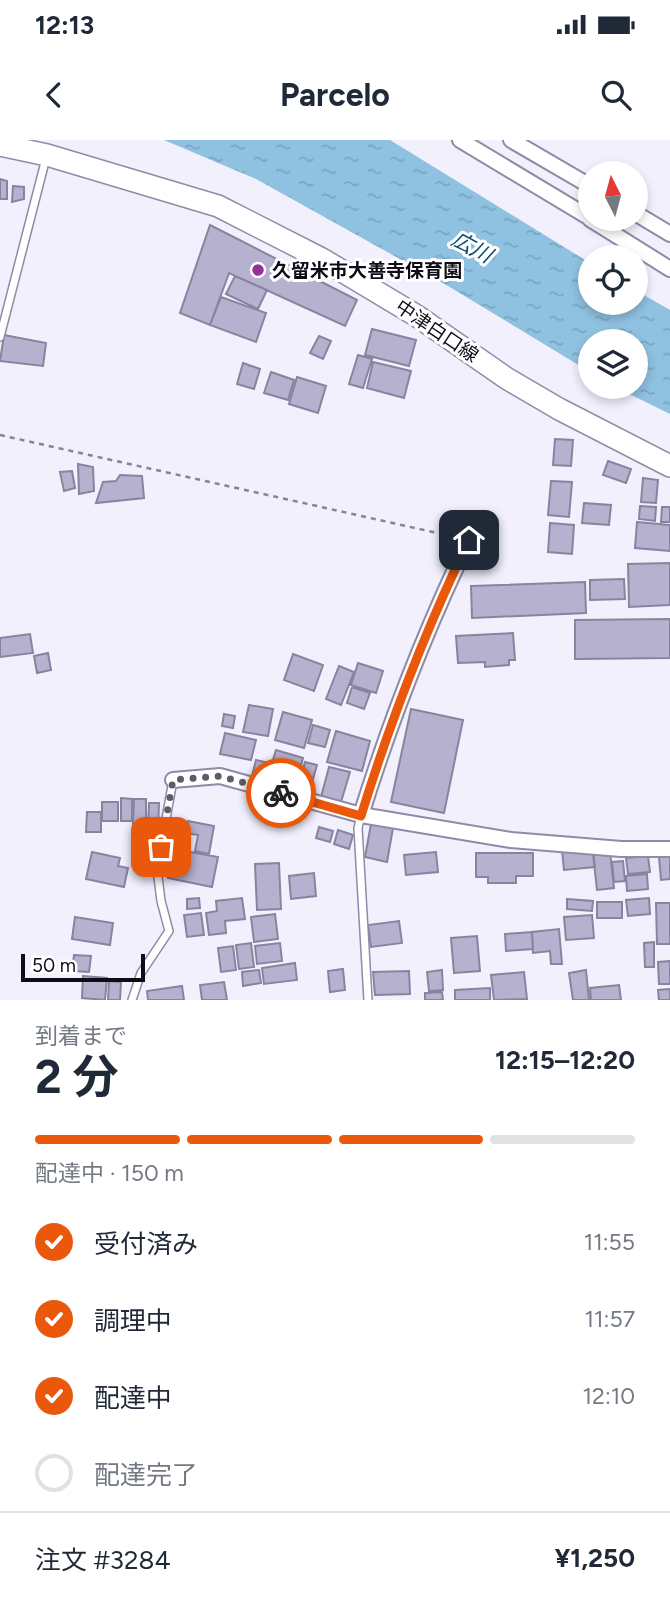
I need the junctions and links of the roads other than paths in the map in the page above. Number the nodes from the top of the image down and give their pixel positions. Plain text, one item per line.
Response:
1 (460, 140) edge
2 (511, 140) edge
3 (0, 145) edge
4 (47, 155) junction
5 (578, 179) edge
6 (578, 212) edge
7 (648, 221) edge
8 (609, 231) edge
9 (670, 234) edge
10 (670, 269) edge
11 (0, 337) edge
12 (670, 466) edge
13 (469, 540) road end
14 (173, 780) joint
15 (361, 816) junction
16 (670, 849) edge
17 (132, 1000) edge
18 (368, 1000) edge

1 - 6 street
2 - 5 street
3 - 4 main road, 中津白口線
4 - 11 lane
4 - 12 main road, 中津白口線
7 - 9 street
8 - 10 street
13 - 15 street
14 - 15 street
14 - 17 lane
15 - 16 street
15 - 18 lane

